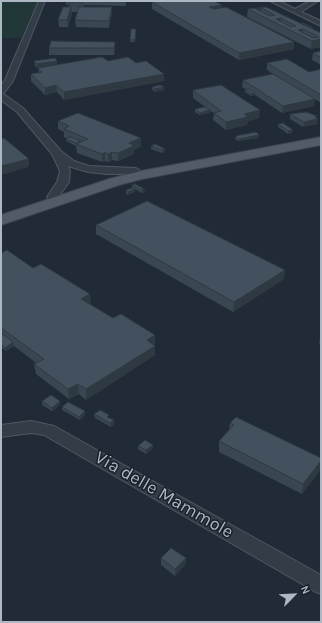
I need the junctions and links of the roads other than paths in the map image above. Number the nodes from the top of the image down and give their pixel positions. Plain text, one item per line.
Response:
1 (42, 1) edge
2 (273, 1) edge
3 (315, 1) edge
4 (295, 12) junction
5 (321, 24) edge
6 (1, 91) edge
7 (1, 96) edge
8 (321, 138) edge
9 (321, 141) edge
10 (57, 152) junction
11 (136, 171) junction
12 (53, 197) junction
13 (1, 214) edge
14 (1, 220) edge
15 (1, 430) edge
16 (321, 584) edge

1 - 6 street
2 - 4 street
3 - 4 street
4 - 5 street
7 - 10 street
8 - 11 main road
9 - 14 main road
10 - 11 street
10 - 12 street
11 - 12 main road
12 - 13 main road
15 - 16 street, Via delle Mammole

